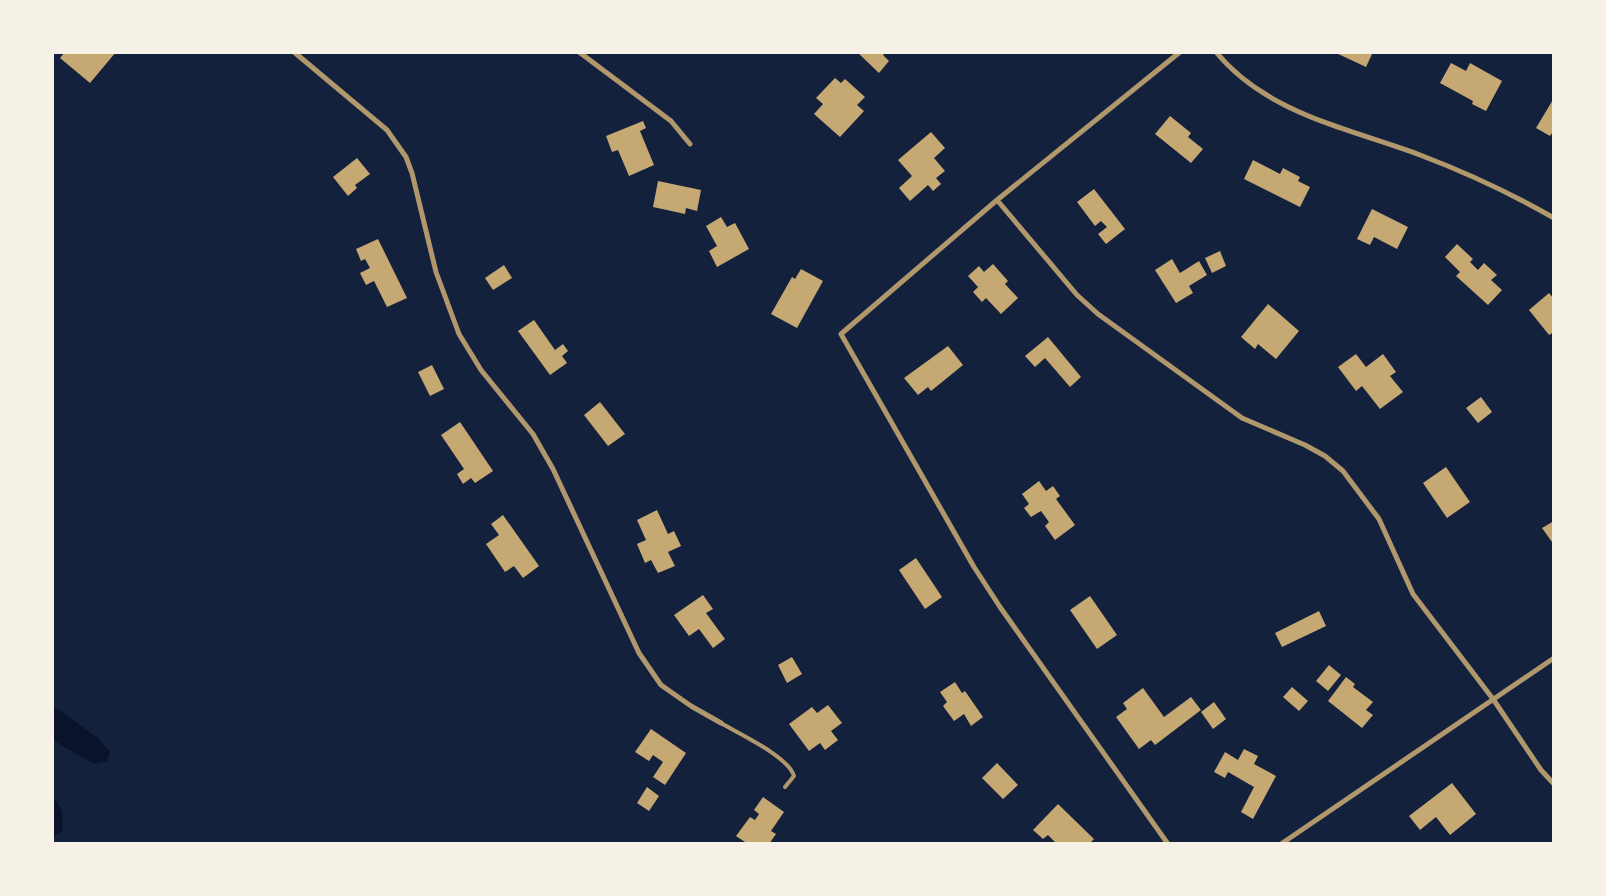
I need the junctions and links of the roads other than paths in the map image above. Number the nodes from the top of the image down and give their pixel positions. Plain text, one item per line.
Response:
1 (294, 52) edge
2 (579, 52) edge
3 (1180, 52) edge
4 (1216, 52) edge
5 (690, 144) dead end
6 (997, 200) junction
7 (1554, 218) edge
8 (1554, 658) edge
9 (1493, 699) junction
10 (721, 723) joint
11 (1554, 784) edge
12 (785, 787) dead end
13 (1168, 844) edge
14 (1281, 844) edge

1 - 10 street
2 - 5 street
3 - 6 street
4 - 7 street
6 - 9 street
6 - 13 street
8 - 9 street
9 - 11 street
9 - 14 street
10 - 12 lane

